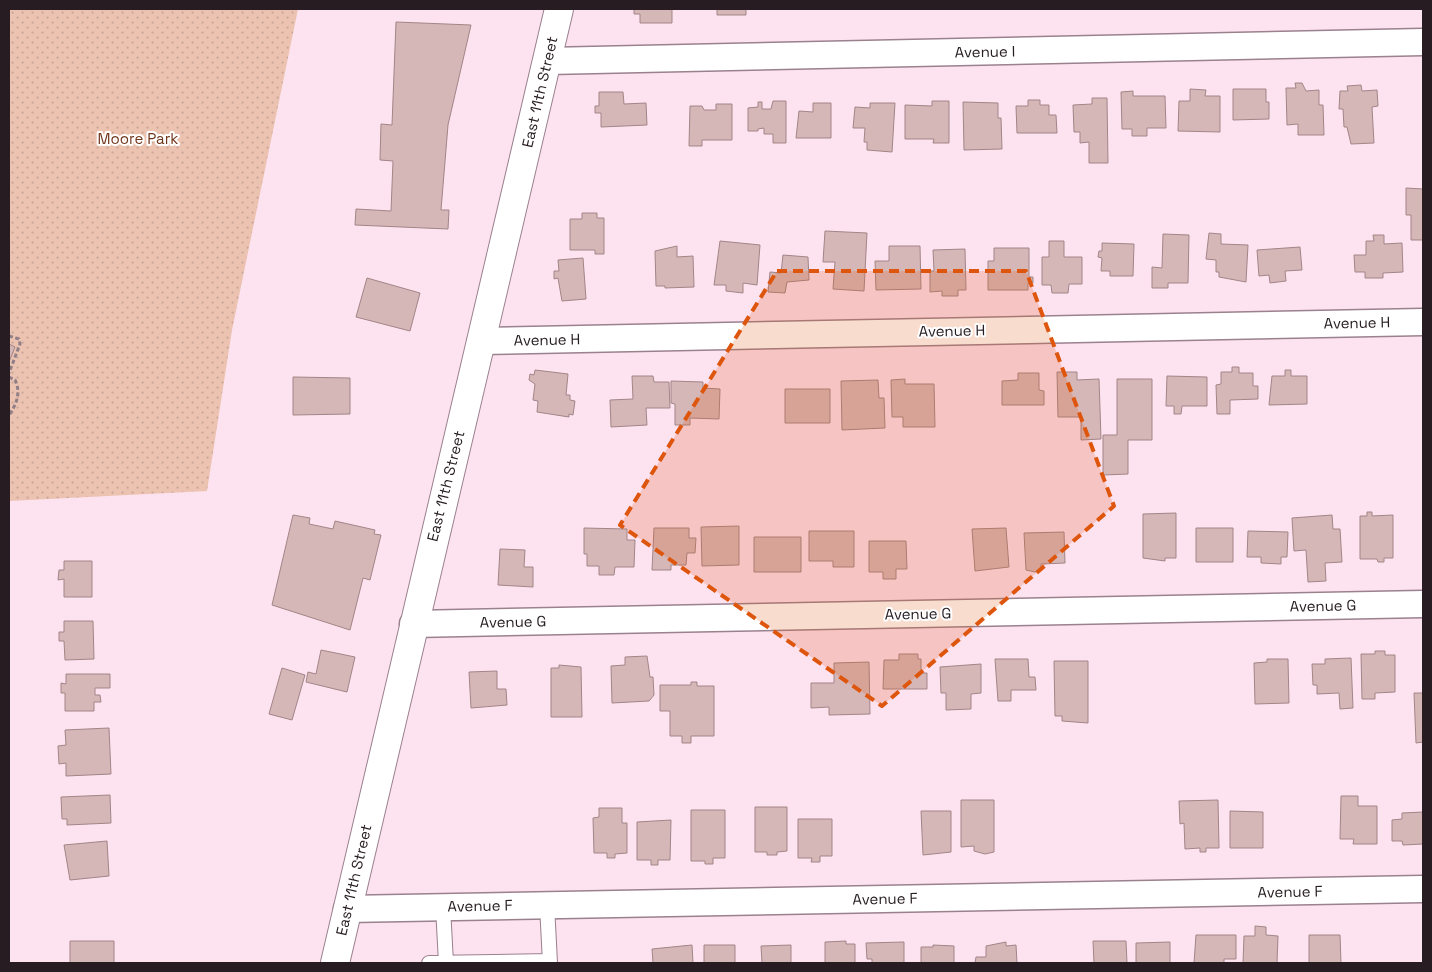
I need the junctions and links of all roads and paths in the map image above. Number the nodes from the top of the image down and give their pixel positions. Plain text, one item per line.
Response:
1 (559, 9) edge
2 (1423, 42) edge
3 (548, 61) junction
4 (1423, 322) edge
5 (9, 336) edge
6 (481, 341) junction
7 (9, 373) edge
8 (9, 378) edge
9 (9, 415) edge
10 (1423, 604) edge
11 (413, 624) junction
12 (1423, 889) edge
13 (547, 905) junction
14 (443, 907) junction
15 (347, 909) junction
16 (550, 962) edge
17 (335, 963) edge
18 (429, 963) edge
19 (446, 963) edge

1 - 3 street, East 11th Street
2 - 3 street, Avenue I
3 - 6 street, East 11th Street
4 - 6 street, Avenue H
5 - 7 path
6 - 11 street, East 11th Street
8 - 9 path
10 - 11 street, Avenue G
11 - 15 street, East 11th Street
12 - 13 street, Avenue F
13 - 14 street, Avenue F
13 - 16 lane
14 - 15 street, Avenue F
14 - 19 lane
15 - 17 street, East 11th Street
16 - 19 lane
18 - 19 lane

